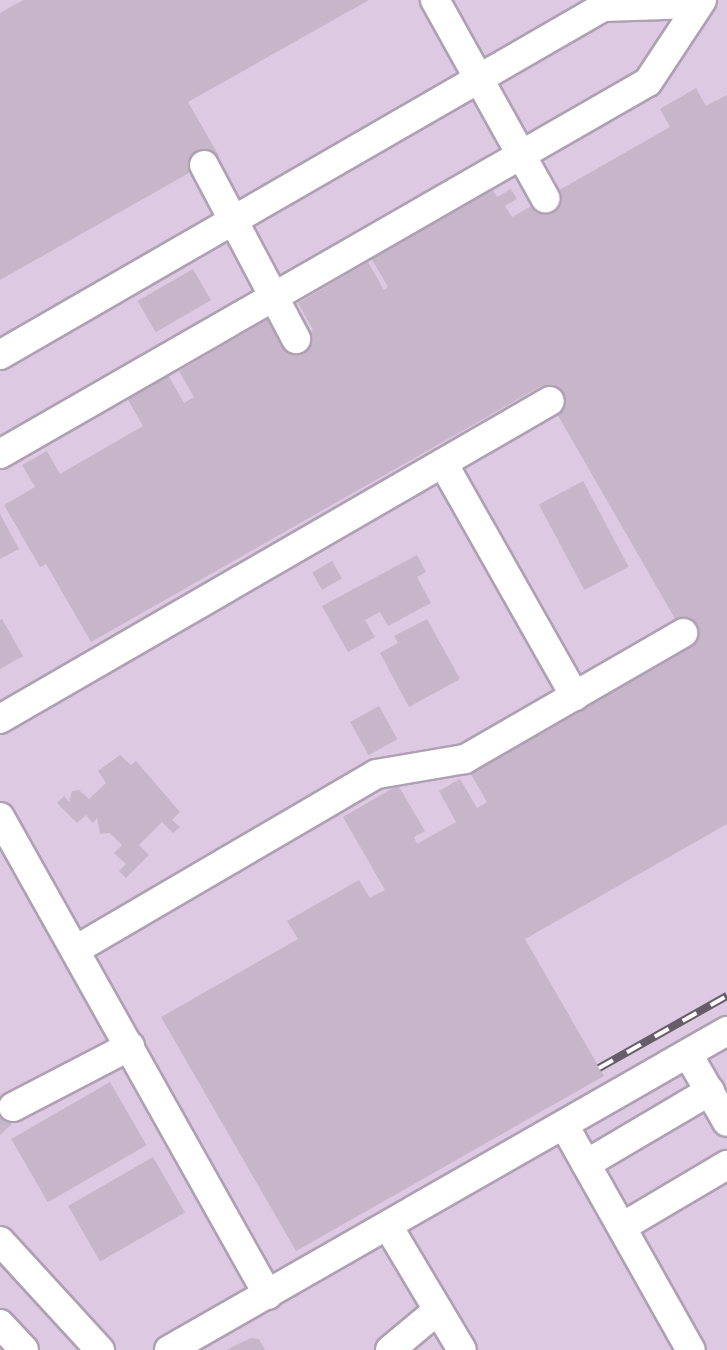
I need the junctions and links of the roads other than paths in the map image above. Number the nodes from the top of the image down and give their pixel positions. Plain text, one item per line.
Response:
1 (435, 0) edge
2 (699, 2) edge
3 (478, 78) junction
4 (521, 155) junction
5 (204, 165) dead end
6 (545, 198) dead end
7 (232, 218) junction
8 (274, 297) junction
9 (296, 339) dead end
10 (0, 355) edge
11 (550, 401) dead end
12 (0, 454) edge
13 (443, 463) junction
14 (683, 633) dead end
15 (575, 696) junction
16 (0, 719) edge
17 (0, 817) edge
18 (77, 949) junction
19 (727, 1031) edge
20 (130, 1046) junction
21 (688, 1054) junction
22 (710, 1091) junction
23 (13, 1107) dead end
24 (727, 1122) edge
25 (564, 1125) junction
26 (586, 1164) junction
27 (727, 1165) edge
28 (388, 1226) junction
29 (622, 1227) junction
30 (0, 1241) edge
31 (268, 1295) junction
32 (438, 1310) junction
33 (0, 1324) edge
34 (24, 1350) edge
35 (100, 1350) edge
36 (169, 1350) edge
37 (390, 1350) edge
38 (462, 1350) edge
39 (691, 1350) edge

1 - 3 street
2 - 3 street
2 - 4 street
3 - 4 street
3 - 7 street
4 - 6 street
4 - 8 street
5 - 7 street
7 - 8 street
7 - 10 street
8 - 9 street
8 - 12 street
11 - 13 street
13 - 15 street
13 - 16 street
14 - 15 street
15 - 18 street
17 - 18 street
18 - 20 street
19 - 21 street
20 - 23 street
20 - 31 street
21 - 22 street
21 - 25 street
22 - 24 street
22 - 26 street
25 - 26 street
25 - 28 street
26 - 29 street
27 - 29 street
28 - 31 street
28 - 32 street
29 - 39 street
30 - 35 street
31 - 36 street
32 - 37 street
32 - 38 street
33 - 34 street

